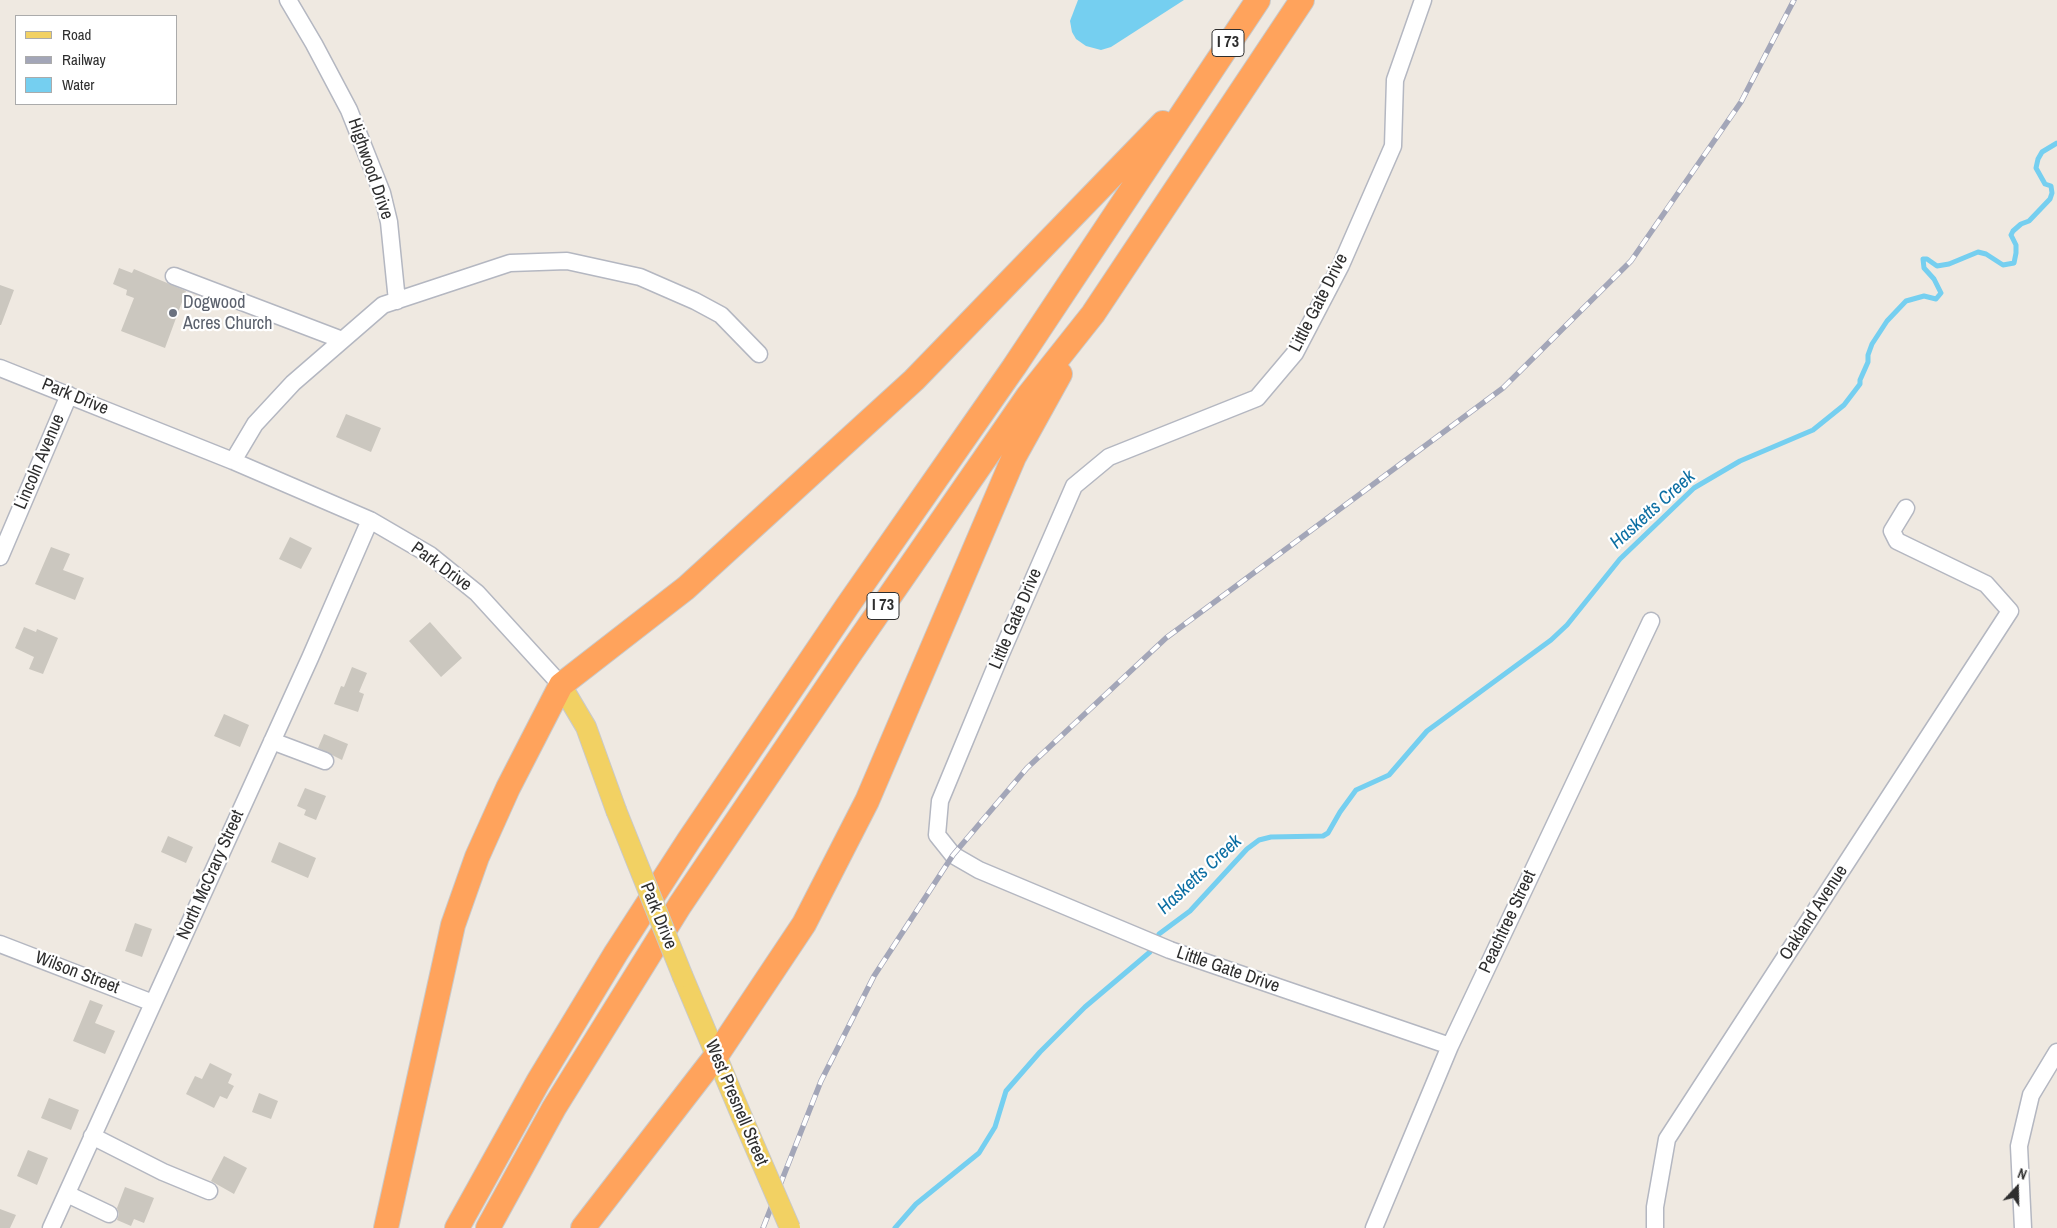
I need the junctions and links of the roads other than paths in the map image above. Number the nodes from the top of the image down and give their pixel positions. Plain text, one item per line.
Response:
1 (288, 0) edge
2 (1258, 0) edge
3 (1302, 0) edge
4 (1423, 0) edge
5 (1199, 86) junction
6 (174, 276) dead end
7 (397, 302) junction
8 (1093, 314) junction
9 (342, 340) junction
10 (759, 354) dead end
11 (0, 368) edge
12 (69, 395) junction
13 (233, 461) junction
14 (1906, 508) dead end
15 (370, 520) junction
16 (0, 557) edge
17 (1651, 621) dead end
18 (561, 685) junction
19 (272, 741) junction
20 (325, 761) dead end
21 (0, 944) edge
22 (683, 977) joint
23 (153, 1003) junction
24 (1450, 1046) junction
25 (2057, 1052) edge
26 (716, 1056) junction
27 (92, 1136) junction
28 (209, 1191) dead end
29 (67, 1194) junction
30 (109, 1214) dead end
31 (51, 1228) edge
32 (386, 1228) edge
33 (457, 1228) edge
34 (488, 1228) edge
35 (583, 1228) edge
36 (790, 1228) edge
37 (1374, 1228) edge
38 (1655, 1228) edge
39 (2024, 1228) edge

1 - 7 street, Highwood Drive
2 - 5 highway, I 73
3 - 8 highway, I 73
4 - 24 street, Little Gate Drive
5 - 18 highway
5 - 33 highway, I 73
6 - 9 street
7 - 9 street
7 - 10 street
8 - 26 highway
8 - 34 highway, I 73
9 - 13 street
11 - 12 street, Park Drive
12 - 13 street, Park Drive
12 - 16 street, Lincoln Avenue
13 - 15 street, Park Drive
14 - 38 street, Oakland Avenue
15 - 18 street, Park Drive
15 - 19 street, North McCrary Street
17 - 24 street, Peachtree Street
18 - 22 main road, Park Drive, bridge
18 - 32 highway
19 - 20 street
19 - 23 street, North McCrary Street
21 - 23 street, Wilson Street
22 - 26 main road, West Presnell Street
23 - 27 street, North McCrary Street
24 - 37 street, Peachtree Street
25 - 39 street
26 - 35 highway
26 - 36 main road, West Presnell Street, bridge
27 - 28 street
27 - 29 street, North McCrary Street
29 - 30 street
29 - 31 street, North McCrary Street

